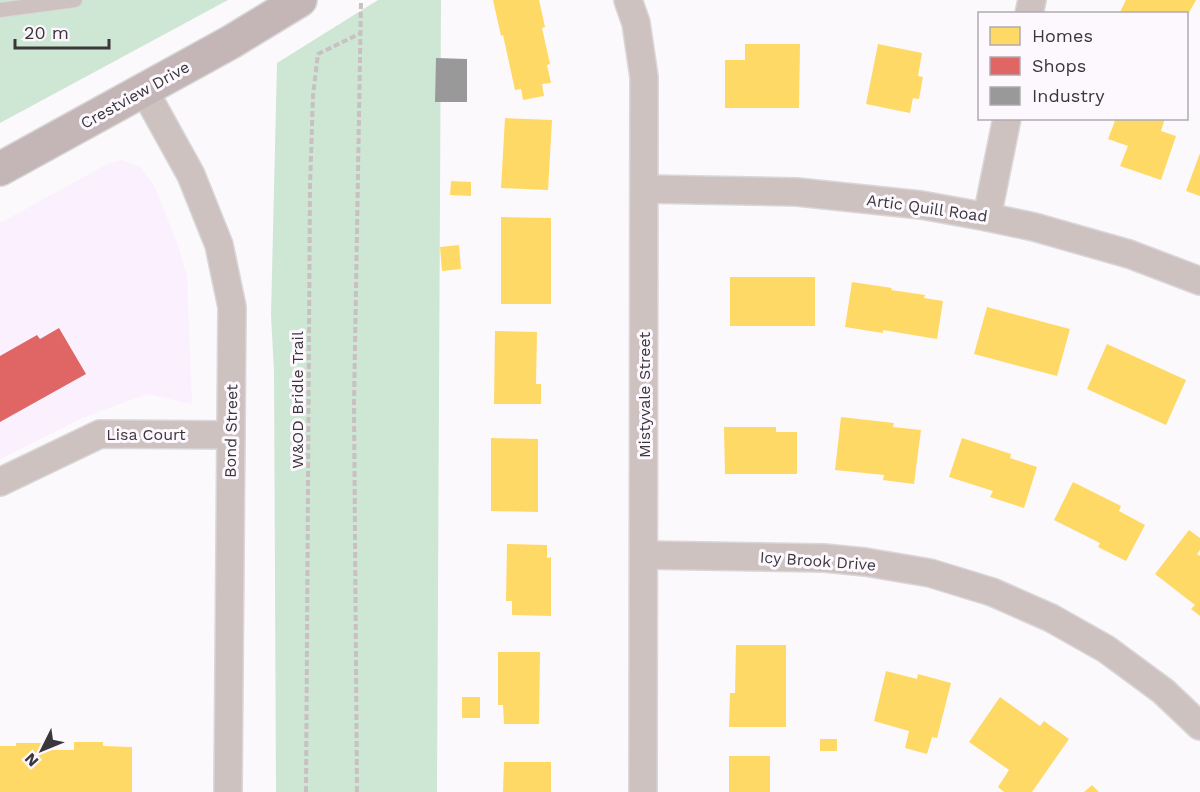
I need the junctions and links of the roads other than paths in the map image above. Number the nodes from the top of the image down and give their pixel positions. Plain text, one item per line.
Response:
1 (75, 0) edge
2 (300, 0) edge
3 (628, 0) edge
4 (0, 10) edge
5 (144, 90) junction
6 (1007, 120) edge
7 (0, 169) edge
8 (645, 189) junction
9 (987, 217) junction
10 (1200, 281) edge
11 (231, 435) junction
12 (0, 482) edge
13 (644, 555) junction
14 (1200, 726) edge
15 (228, 792) edge
16 (643, 792) edge

1 - 4 lane
2 - 5 main road, Crestview Drive
3 - 8 street, Mistyvale Street
5 - 7 main road, Crestview Drive
5 - 11 street, Bond Street
6 - 9 street
8 - 9 street, Artic Quill Road
8 - 13 street, Mistyvale Street
9 - 10 street, Artic Quill Road
11 - 12 street, Lisa Court
11 - 15 street, Bond Street
13 - 14 street, Icy Brook Drive
13 - 16 street, Mistyvale Street

